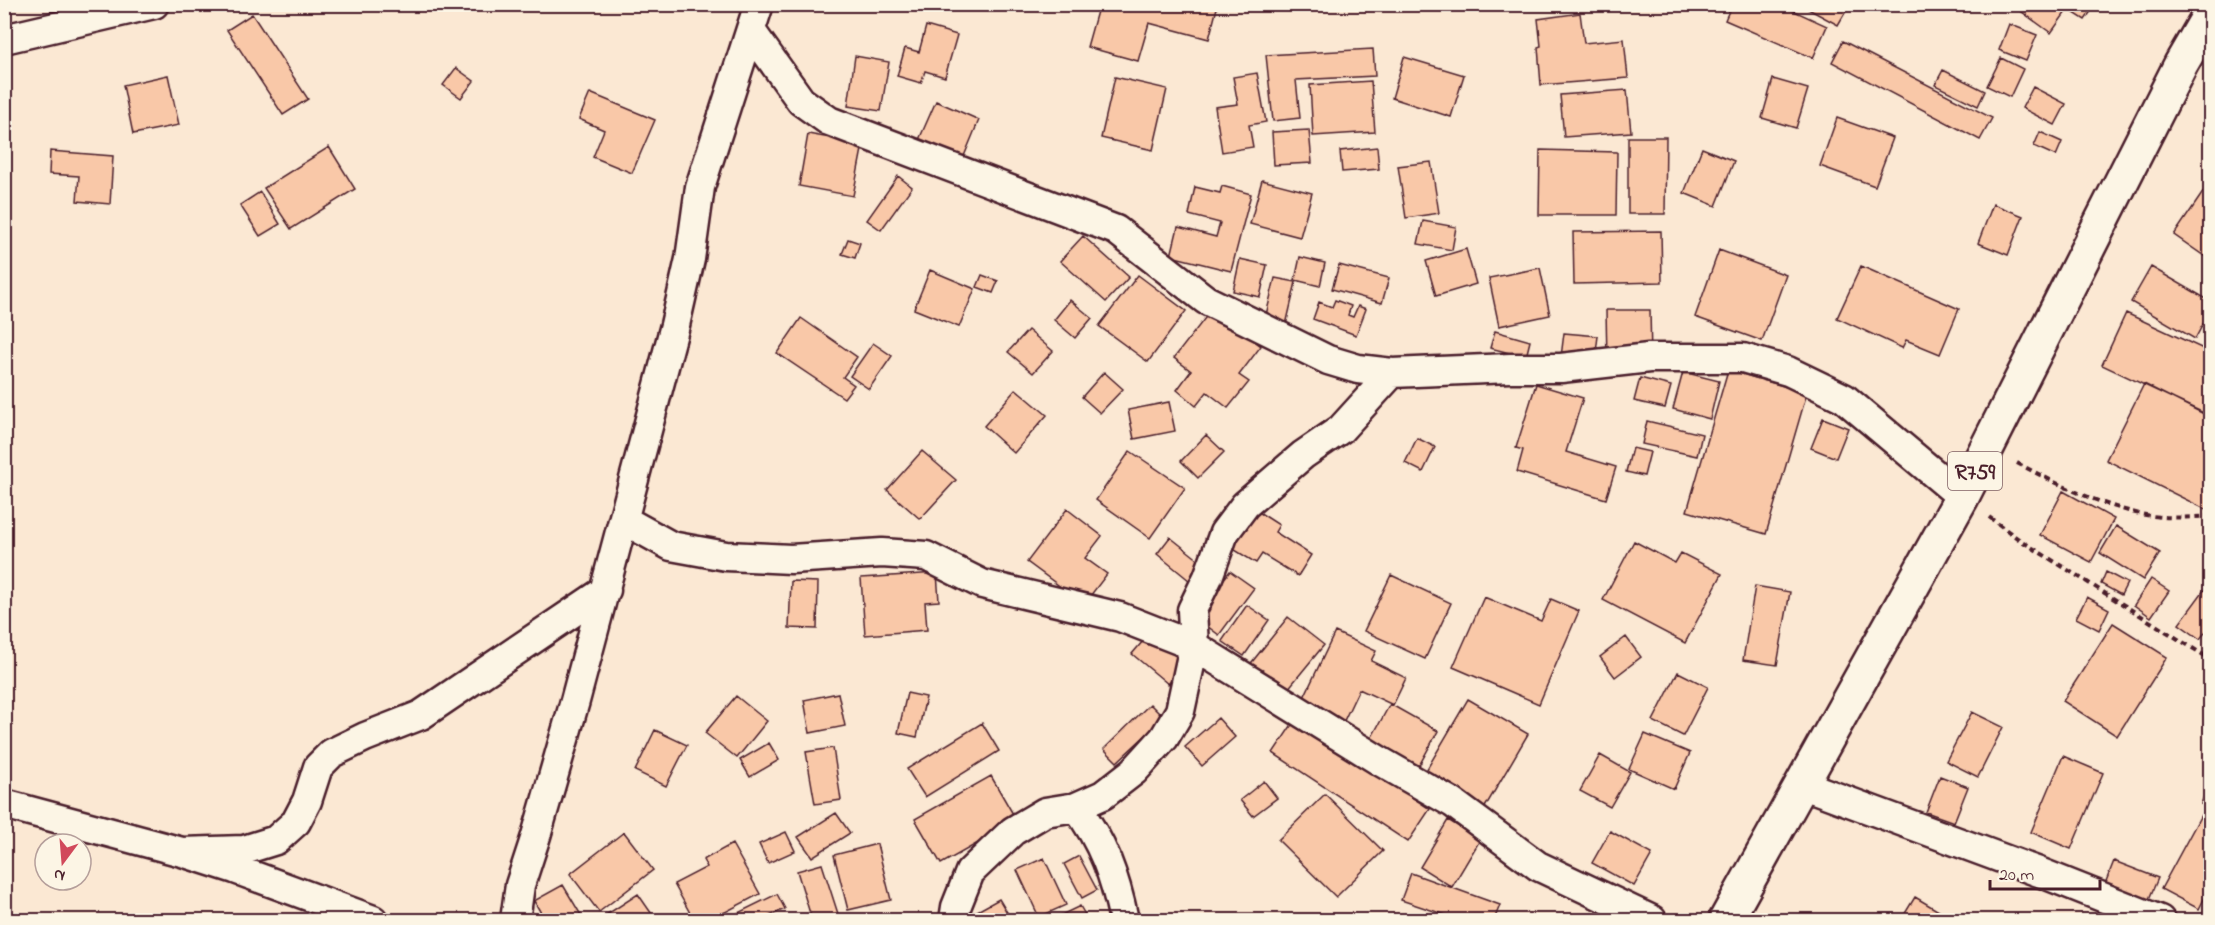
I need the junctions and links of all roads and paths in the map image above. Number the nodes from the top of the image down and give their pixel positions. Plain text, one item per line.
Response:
1 (154, 4) edge
2 (2211, 14) edge
3 (755, 18) edge
4 (4, 39) edge
5 (1392, 373) junction
6 (1987, 447) junction
7 (1962, 497) junction
8 (2211, 516) edge
9 (624, 520) junction
10 (606, 590) junction
11 (1194, 646) junction
12 (2211, 659) edge
13 (1801, 784) junction
14 (4, 804) edge
15 (1076, 807) junction
16 (182, 852) junction
17 (373, 921) edge
18 (515, 921) edge
19 (954, 921) edge
20 (1124, 921) edge
21 (1652, 921) edge
22 (1726, 921) edge
23 (2160, 921) edge

1 - 4 street
2 - 6 main road, R759
3 - 5 street
3 - 9 street
5 - 7 street
5 - 11 street
6 - 7 main road, R759
6 - 8 path
7 - 12 path
7 - 13 main road, R759
9 - 10 street
9 - 11 street
10 - 16 street
10 - 18 street
11 - 15 street
11 - 21 street
13 - 22 main road, R759
13 - 23 street
14 - 16 street
15 - 19 street
15 - 20 street
16 - 17 street

